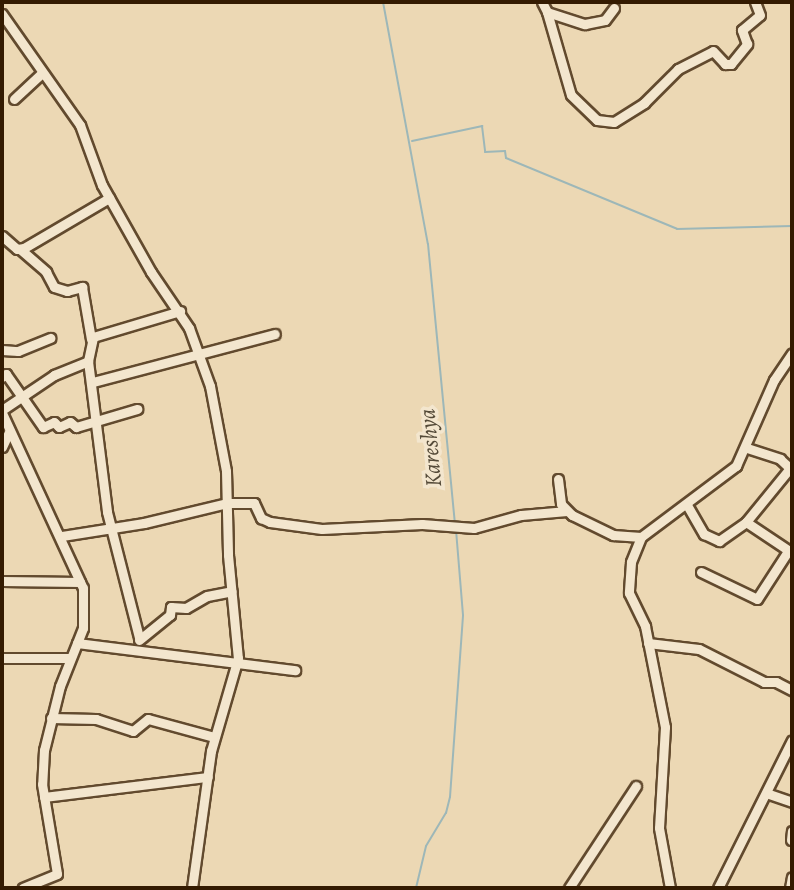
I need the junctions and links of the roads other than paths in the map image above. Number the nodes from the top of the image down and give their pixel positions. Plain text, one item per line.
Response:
1 (542, 2) edge
2 (755, 2) edge
3 (614, 8) dead end
4 (547, 12) junction
5 (2, 14) edge
6 (6, 27) edge
7 (42, 73) junction
8 (14, 99) dead end
9 (109, 198) junction
10 (2, 236) edge
11 (20, 249) junction
12 (180, 311) junction
13 (275, 334) dead end
14 (50, 338) dead end
15 (91, 339) junction
16 (2, 350) edge
17 (199, 352) junction
18 (792, 353) edge
19 (88, 361) junction
20 (2, 377) edge
21 (93, 382) junction
22 (24, 400) junction
23 (137, 409) dead end
24 (2, 412) edge
25 (98, 420) junction
26 (9, 432) junction
27 (2, 447) edge
28 (747, 448) junction
29 (791, 469) edge
30 (558, 479) dead end
31 (227, 503) junction
32 (687, 505) junction
33 (567, 511) junction
34 (746, 522) junction
35 (113, 527) junction
36 (62, 536) junction
37 (640, 537) junction
38 (790, 552) edge
39 (701, 572) dead end
40 (2, 581) edge
41 (80, 582) junction
42 (232, 591) junction
43 (77, 643) junction
44 (138, 643) junction
45 (649, 643) junction
46 (2, 657) edge
47 (69, 659) junction
48 (238, 664) junction
49 (295, 670) dead end
50 (792, 690) edge
51 (51, 718) junction
52 (214, 737) junction
53 (792, 740) edge
54 (208, 777) junction
55 (636, 786) dead end
56 (769, 794) junction
57 (44, 797) junction
58 (792, 802) edge
59 (792, 877) edge
60 (23, 888) edge
61 (192, 888) edge
62 (569, 888) edge
63 (670, 888) edge
64 (718, 888) edge
65 (790, 888) edge

1 - 4 street
2 - 4 street
3 - 4 street
5 - 6 street
6 - 7 street
7 - 8 street
7 - 9 street
9 - 11 street
9 - 12 street
10 - 11 street
11 - 15 street
12 - 15 street
12 - 17 street
13 - 17 street
14 - 16 street
15 - 19 street
17 - 21 street
17 - 31 street
18 - 28 street
19 - 21 street
19 - 22 street
20 - 22 street
21 - 25 street
22 - 24 street
22 - 25 street
23 - 25 street
24 - 26 street
25 - 35 street
26 - 27 street
26 - 36 street
28 - 29 street
28 - 32 street
29 - 34 street
30 - 33 street
31 - 33 street
31 - 35 street
31 - 42 street
32 - 34 street
32 - 37 street
33 - 37 street
34 - 38 street
35 - 36 street
35 - 44 street
36 - 41 street
37 - 45 street
38 - 39 street
40 - 41 street
41 - 43 street
42 - 44 street
42 - 48 street
43 - 44 street
43 - 47 street
44 - 48 street
45 - 50 street
45 - 63 street
46 - 47 street
47 - 51 street
48 - 49 street
48 - 52 street
51 - 52 street
51 - 57 street
52 - 54 street
53 - 56 street
54 - 57 street
54 - 61 street
55 - 62 street
56 - 58 street
56 - 64 street
57 - 60 street
59 - 65 street

